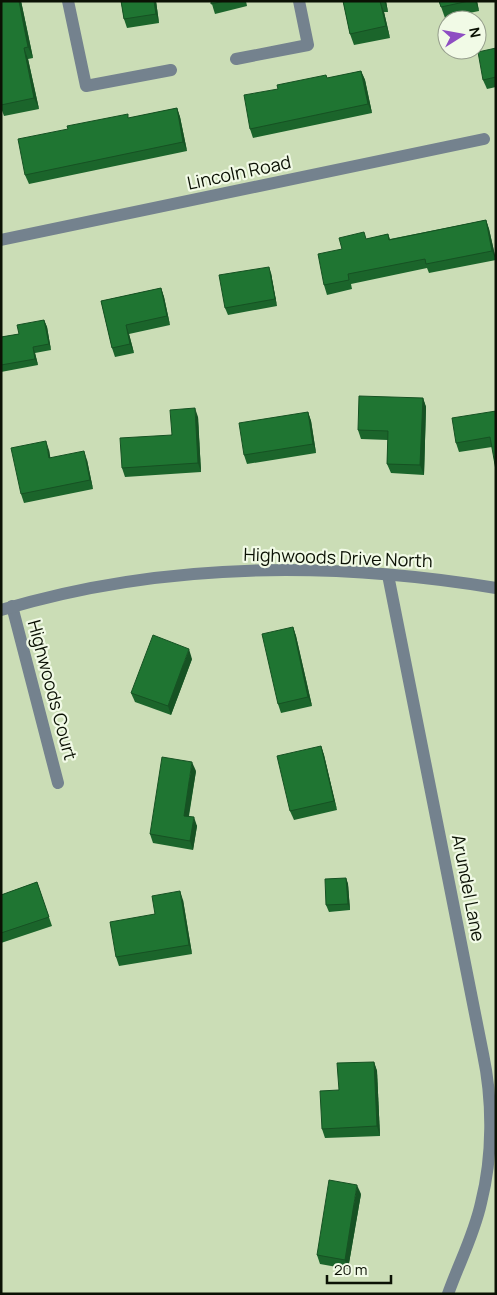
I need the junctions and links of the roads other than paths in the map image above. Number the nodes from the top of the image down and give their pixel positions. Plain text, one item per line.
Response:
1 (68, 1) edge
2 (299, 1) edge
3 (236, 59) dead end
4 (171, 70) dead end
5 (484, 139) dead end
6 (1, 240) edge
7 (388, 575) junction
8 (496, 588) edge
9 (7, 608) edge
10 (58, 783) dead end
11 (448, 1294) edge

1 - 4 street
2 - 3 street
5 - 6 street, Lincoln Road
7 - 8 street, Highwoods Drive North
7 - 9 street, Highwoods Drive North
7 - 11 street, Arundel Lane
9 - 10 street, Highwoods Court

